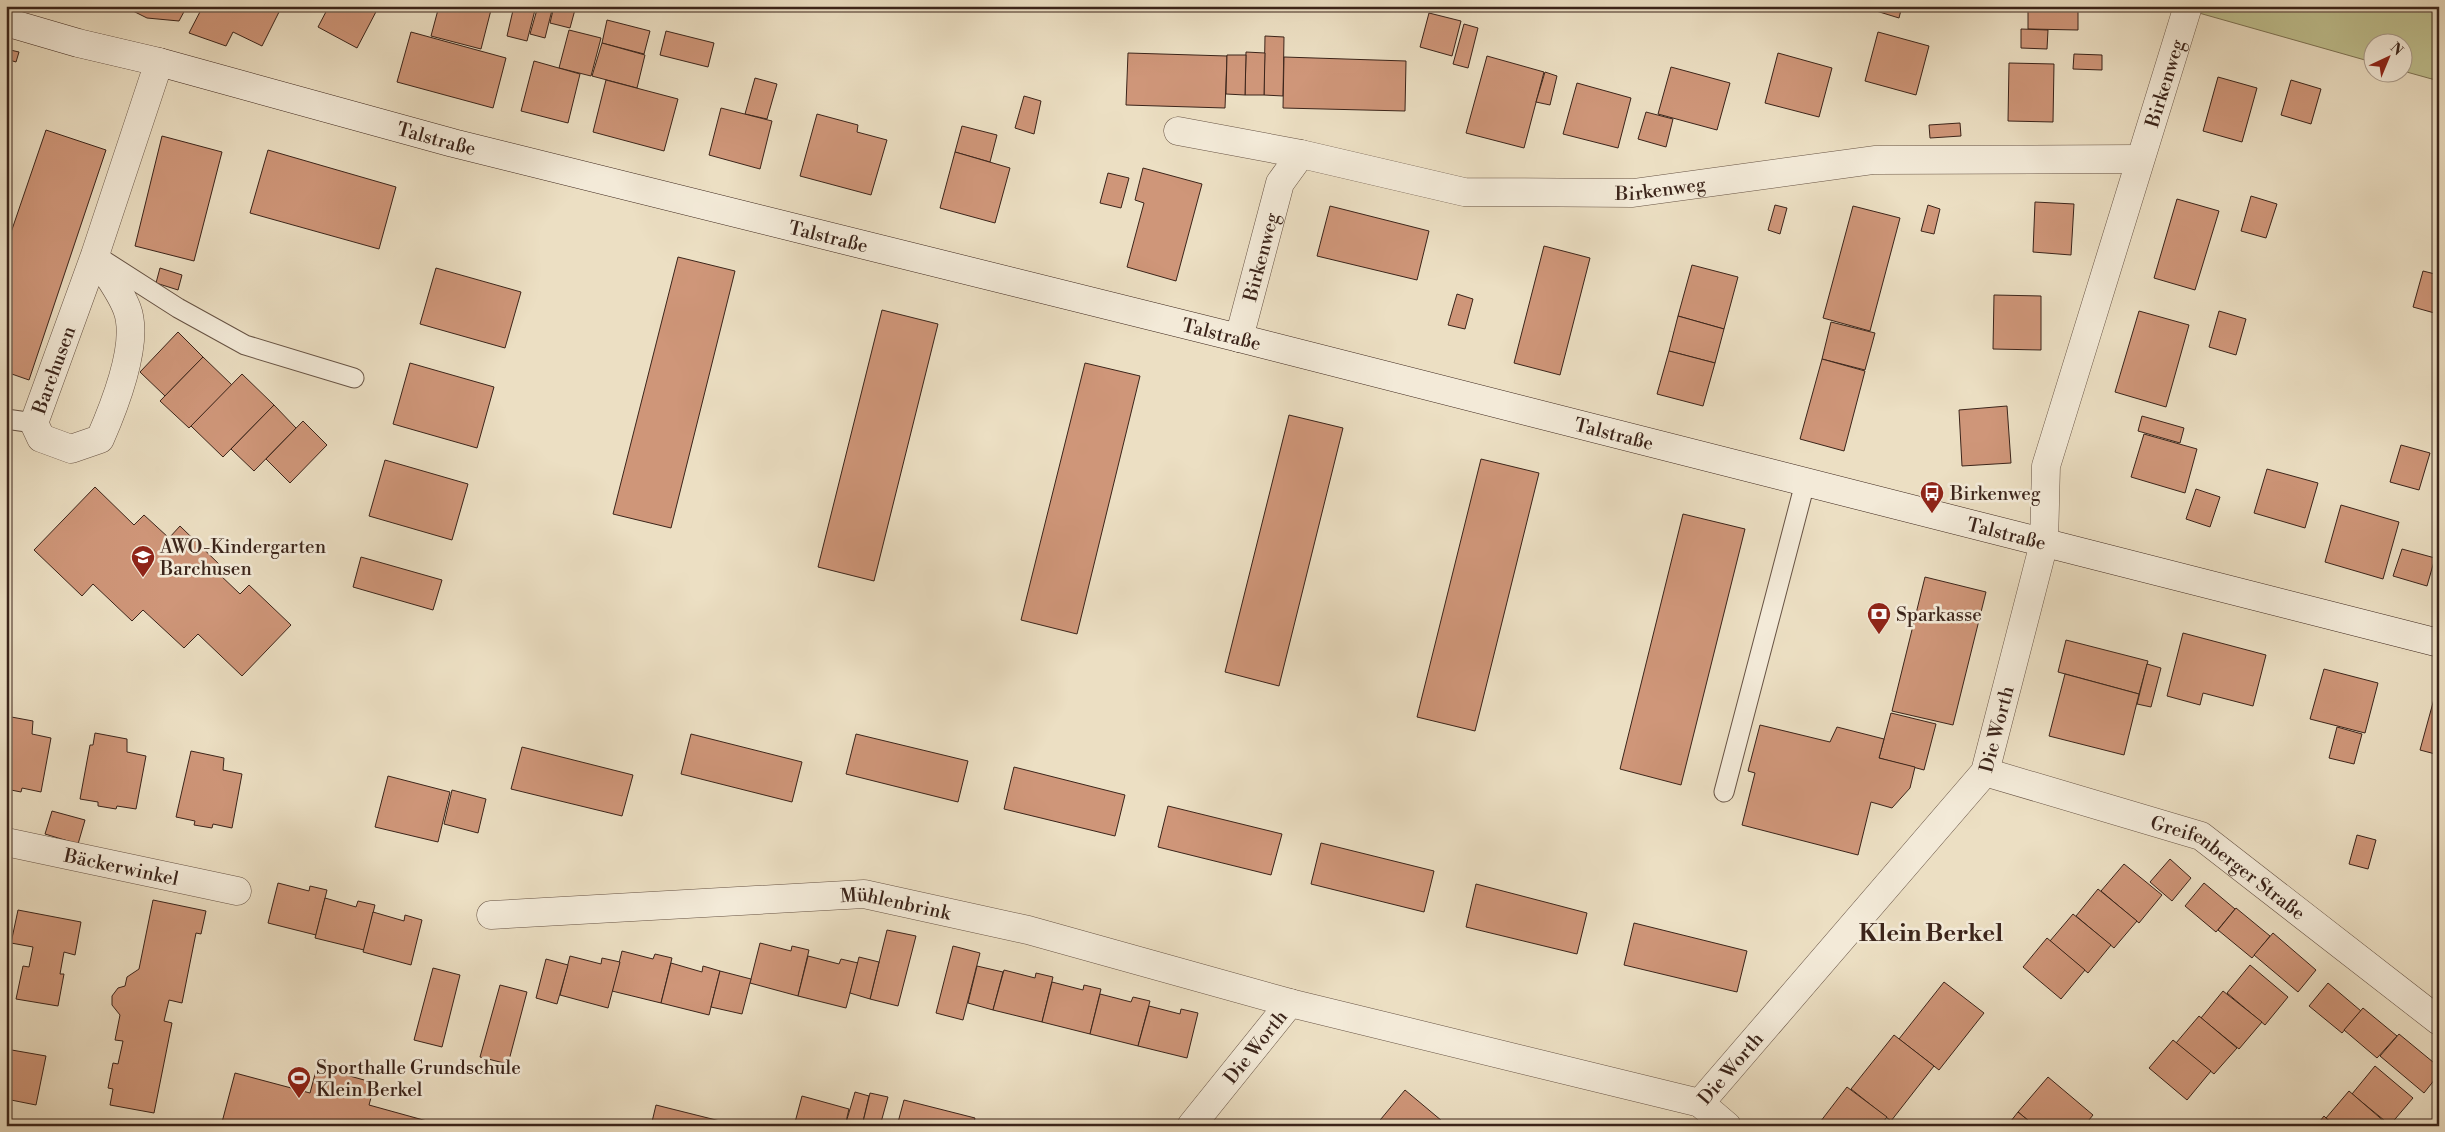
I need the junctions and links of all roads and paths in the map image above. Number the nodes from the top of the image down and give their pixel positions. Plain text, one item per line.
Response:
1 (2188, 6) edge
2 (6, 22) edge
3 (159, 62) junction
4 (1178, 131) dead end
5 (1301, 154) junction
6 (2140, 159) junction
7 (95, 255) junction
8 (1239, 338) junction
9 (354, 378) dead end
10 (6, 419) edge
11 (34, 422) junction
12 (1806, 483) junction
13 (2044, 543) junction
14 (2439, 643) edge
15 (1985, 772) junction
16 (1724, 792) dead end
17 (6, 842) edge
18 (237, 891) dead end
19 (491, 915) dead end
20 (1290, 1003) junction
21 (2439, 1021) edge
22 (1700, 1103) junction
23 (1191, 1126) edge
24 (1728, 1126) edge

1 - 6 street, Birkenweg
2 - 3 street, Talstraße
3 - 7 street, Barchusen
3 - 8 street, Talstraße
4 - 5 street, Birkenweg
5 - 6 street, Birkenweg
5 - 8 street, Birkenweg
6 - 13 street, Birkenweg
7 - 9 lane
7 - 11 street, Barchusen
7 - 11 street, Barchusen
8 - 12 street, Talstraße
10 - 11 lane
12 - 13 street, Talstraße
12 - 16 lane
13 - 14 street, Talstraße
13 - 15 street, Die Worth
15 - 21 street, Greifenberger Straße
15 - 22 street, Die Worth
17 - 18 street, Bäckerwinkel
19 - 20 street, Mühlenbrink
20 - 22 street, Die Worth
20 - 23 street, Die Worth
22 - 24 street

